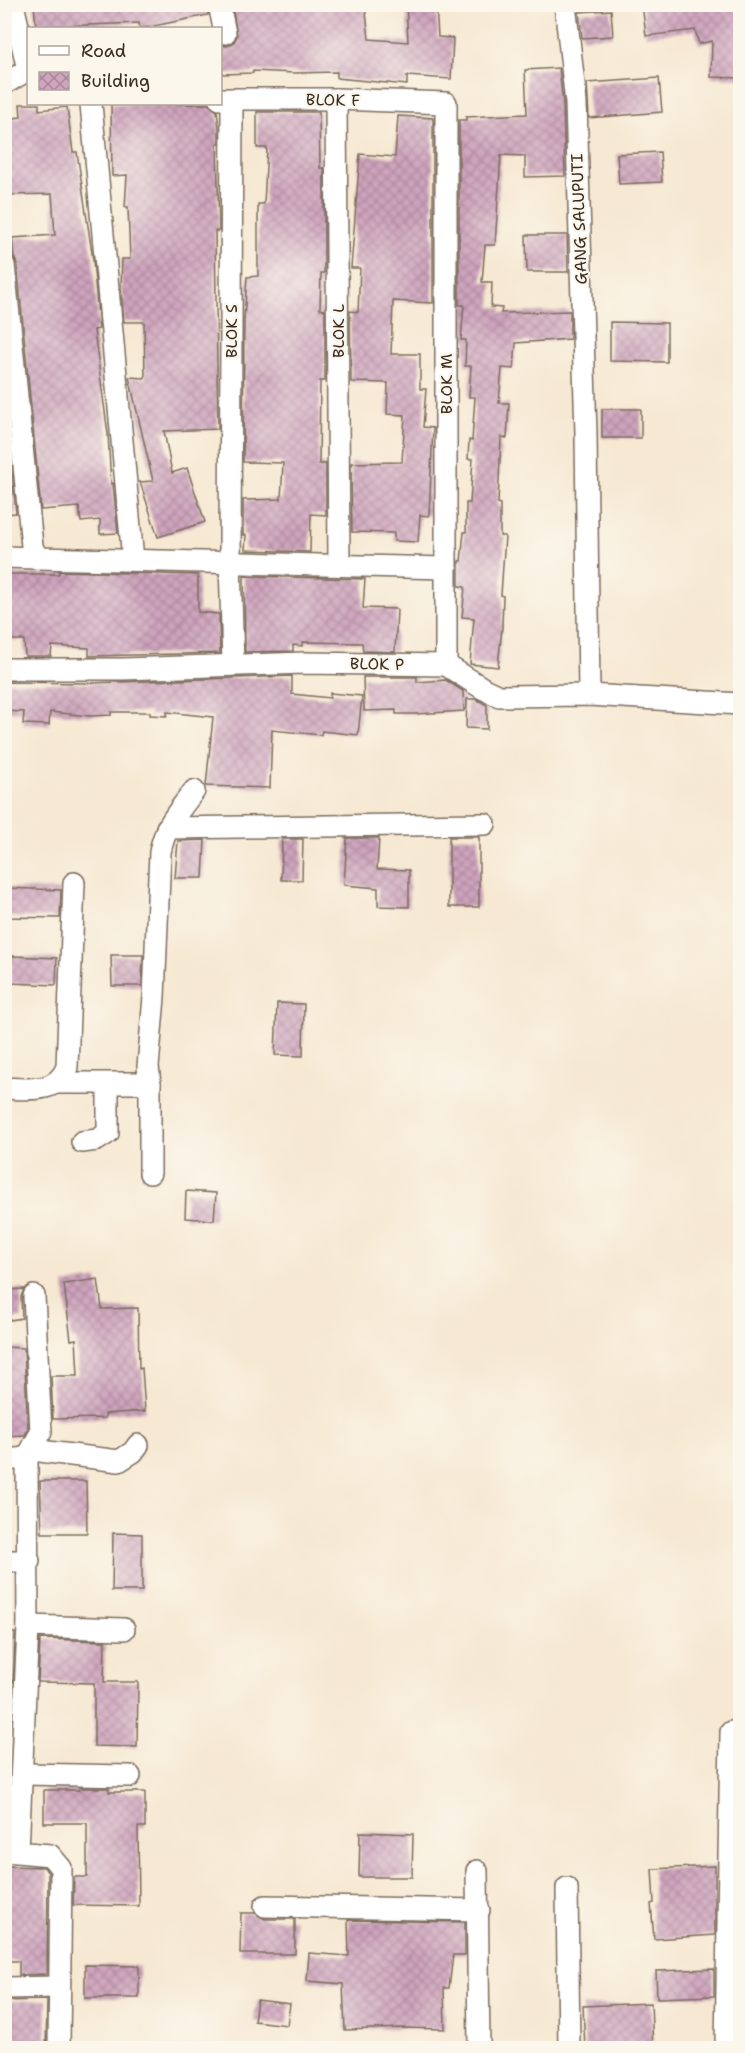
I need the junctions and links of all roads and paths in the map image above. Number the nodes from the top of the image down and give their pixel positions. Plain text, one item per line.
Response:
1 (13, 4) edge
2 (219, 4) edge
3 (565, 4) edge
4 (225, 33) dead end
5 (27, 67) edge
6 (27, 72) edge
7 (4, 84) edge
8 (336, 99) junction
9 (226, 100) edge
10 (446, 103) joint
11 (91, 105) edge
12 (4, 265) edge
13 (4, 557) edge
14 (37, 558) junction
15 (133, 560) junction
16 (230, 562) junction
17 (339, 564) junction
18 (446, 568) junction
19 (233, 664) junction
20 (446, 665) junction
21 (4, 669) edge
22 (590, 695) junction
23 (741, 704) edge
24 (194, 791) dead end
25 (485, 824) dead end
26 (167, 828) junction
27 (74, 883) dead end
28 (57, 1083) junction
29 (150, 1083) junction
30 (108, 1084) junction
31 (4, 1088) edge
32 (82, 1142) dead end
33 (150, 1173) dead end
34 (34, 1296) dead end
35 (138, 1445) dead end
36 (4, 1460) edge
37 (28, 1465) junction
38 (4, 1561) edge
39 (29, 1561) junction
40 (28, 1626) junction
41 (124, 1629) dead end
42 (14, 1712) edge
43 (731, 1732) dead end
44 (23, 1774) junction
45 (130, 1776) dead end
46 (11, 1851) edge
47 (477, 1871) dead end
48 (567, 1888) dead end
49 (265, 1906) dead end
50 (479, 1910) junction
51 (59, 1987) junction
52 (4, 1988) edge
53 (733, 2022) edge
54 (58, 2049) edge
55 (479, 2049) edge
56 (569, 2049) edge
57 (726, 2049) edge

1 - 5 street
2 - 4 street
3 - 22 street, GANG SALUPUTI
6 - 7 street
8 - 9 street, BLOK F
8 - 10 street, BLOK F
8 - 17 street, BLOK L
9 - 16 street, BLOK S
10 - 18 street, BLOK M
11 - 15 street
12 - 14 street
13 - 14 street
14 - 15 street
15 - 16 street
16 - 17 street
16 - 19 street, BLOK S
17 - 18 street
18 - 20 street, BLOK M
19 - 20 street, BLOK P
19 - 21 street, BLOK P
20 - 22 street
22 - 23 street
24 - 26 street
25 - 26 street
26 - 29 street
27 - 28 street
28 - 30 street
28 - 31 street
29 - 30 street
29 - 33 street
30 - 32 street
34 - 37 street
35 - 37 street
36 - 37 street
37 - 39 street
38 - 39 street
39 - 40 street
40 - 41 street
40 - 42 street
42 - 44 street
43 - 53 street
44 - 45 street
44 - 46 street
46 - 51 street
47 - 50 street
48 - 56 street
49 - 50 street
50 - 55 street
51 - 52 street
51 - 54 street
53 - 57 street

